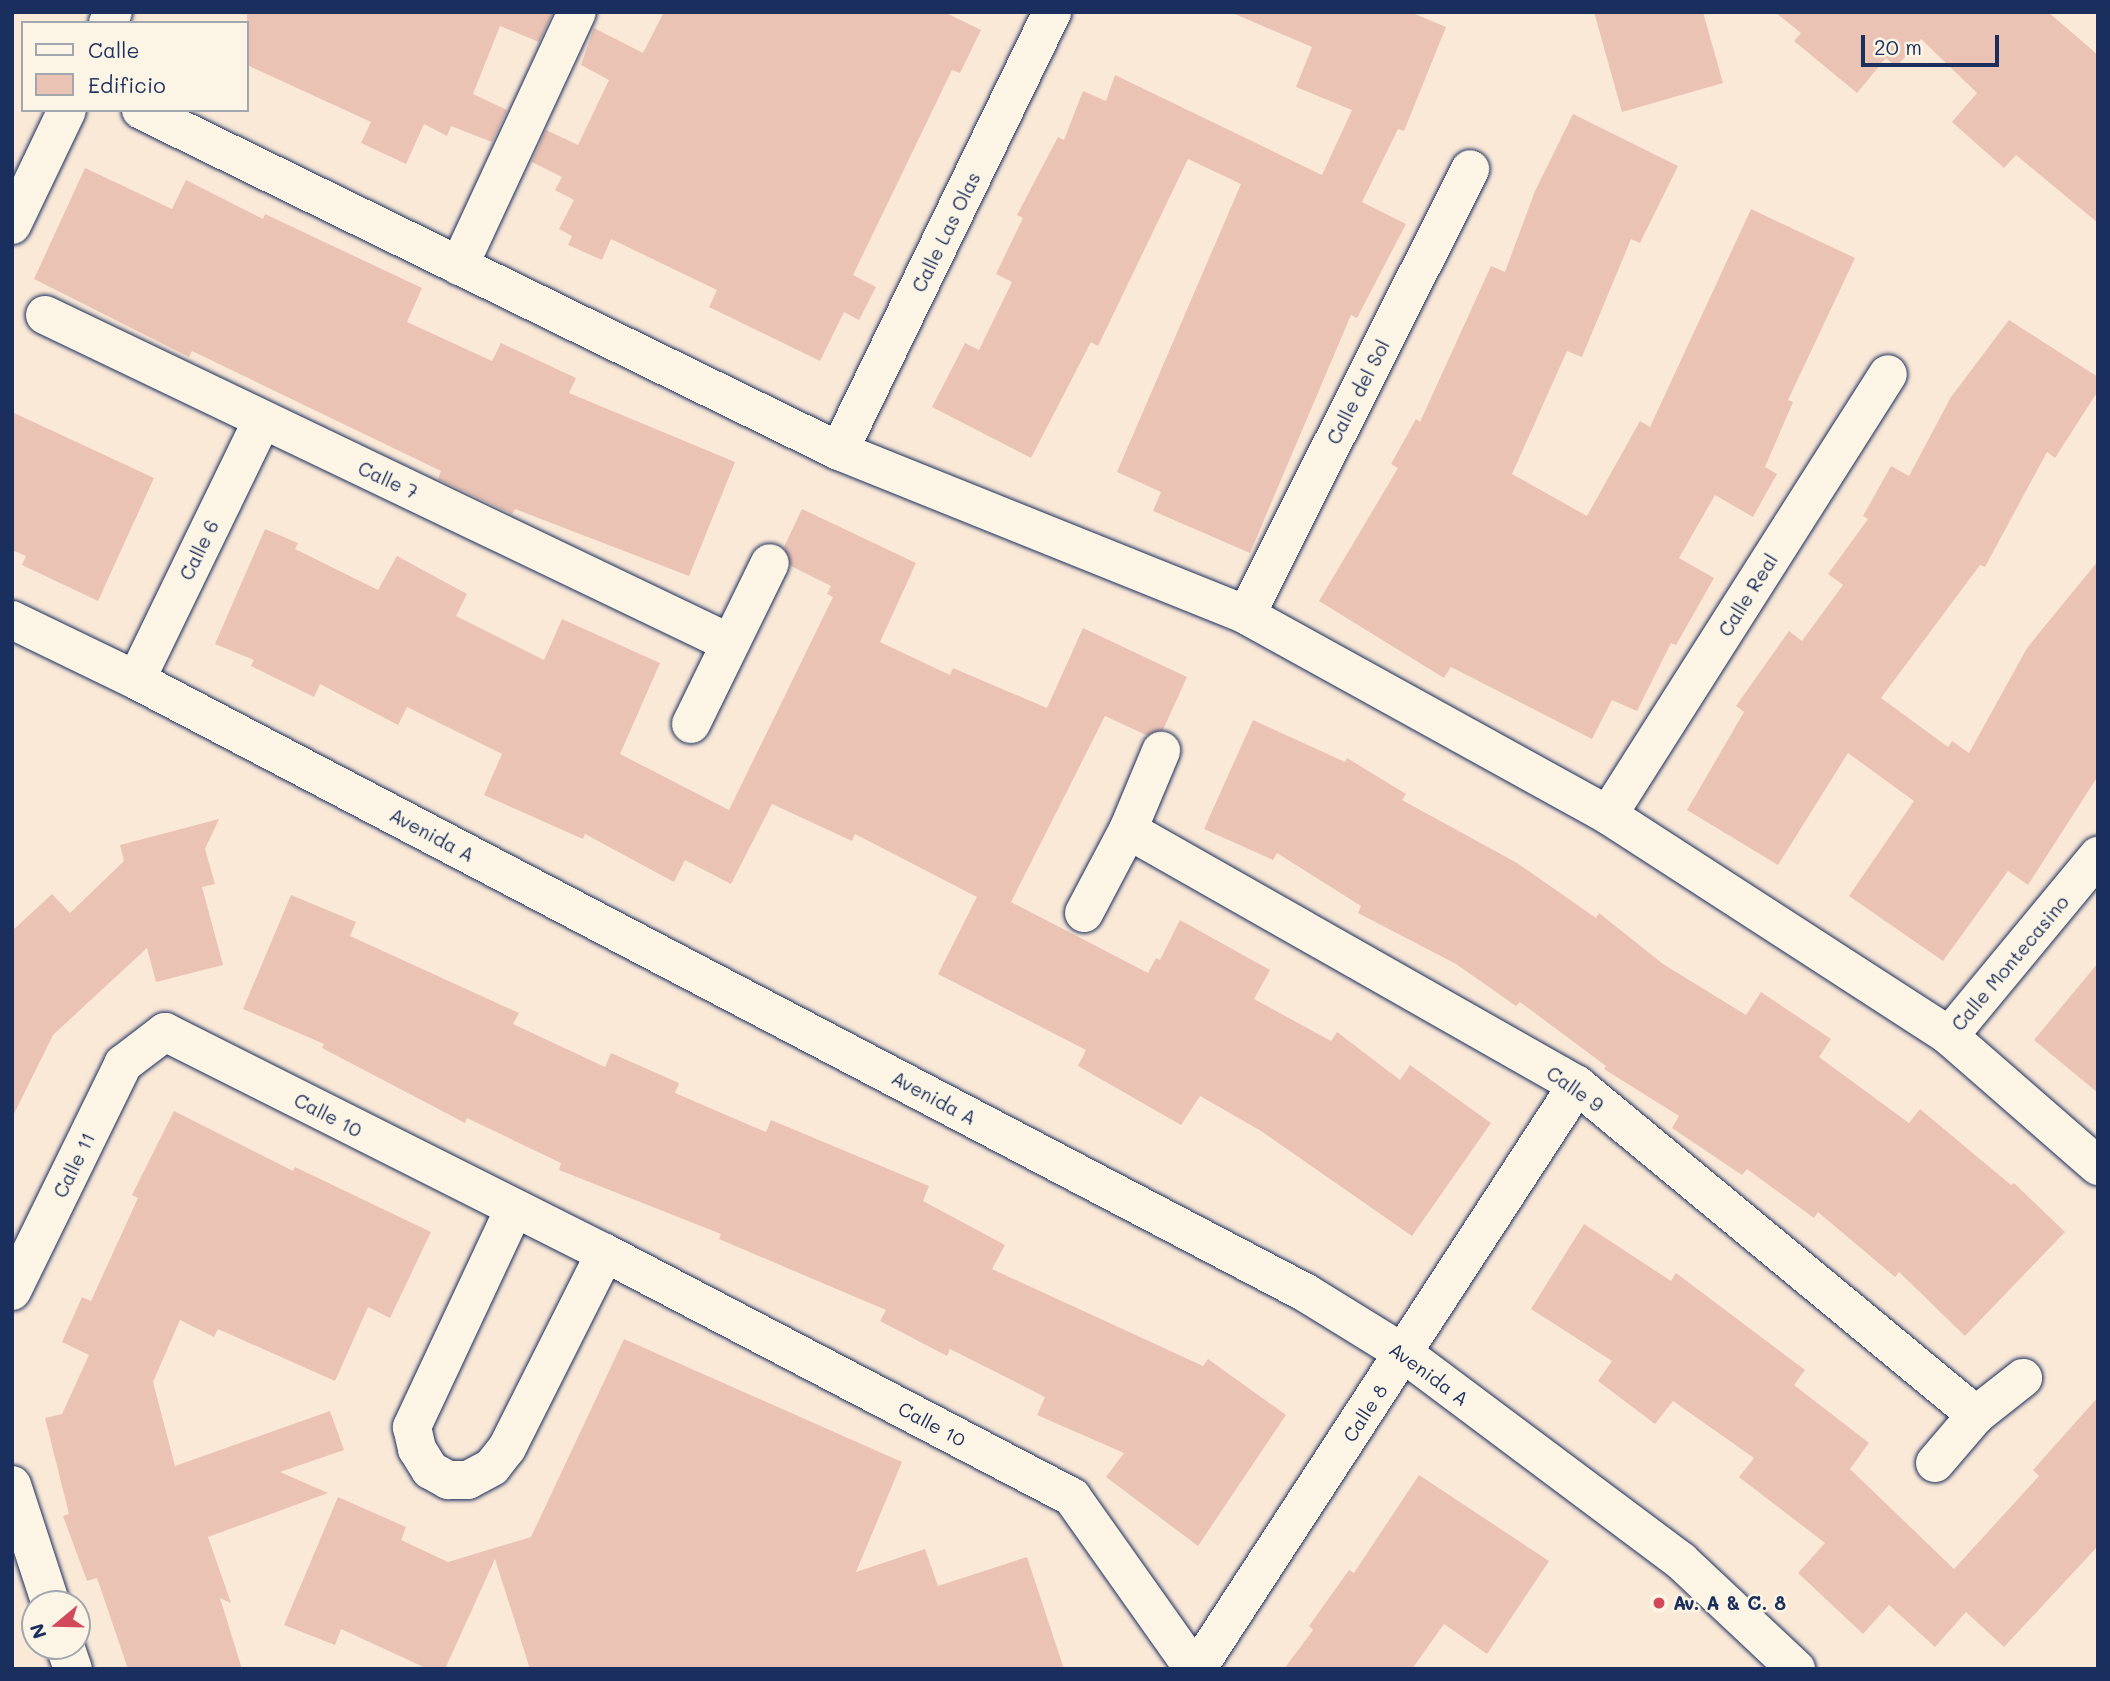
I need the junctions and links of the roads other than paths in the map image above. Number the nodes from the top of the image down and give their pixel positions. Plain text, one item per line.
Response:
1 (577, 12) edge
2 (1052, 12) edge
3 (66, 112) edge
4 (145, 112) edge
5 (1470, 169) dead end
6 (12, 225) edge
7 (460, 266) junction
8 (46, 315) dead end
9 (1888, 374) dead end
10 (262, 420) junction
11 (839, 452) junction
12 (770, 564) dead end
13 (1247, 615) junction
14 (12, 620) edge
15 (730, 643) junction
16 (136, 680) junction
17 (691, 724) dead end
18 (1161, 751) dead end
19 (1608, 815) junction
20 (1128, 830) junction
21 (2098, 856) edge
22 (1084, 913) dead end
23 (1949, 1036) junction
24 (145, 1047) joint
25 (1577, 1085) junction
26 (2098, 1166) edge
27 (514, 1209) junction
28 (605, 1253) junction
29 (12, 1291) edge
30 (1403, 1353) junction
31 (2023, 1378) dead end
32 (1976, 1415) junction
33 (1935, 1463) dead end
34 (12, 1485) edge
35 (46, 1590) edge
36 (1195, 1669) edge
37 (1796, 1669) edge

1 - 7 street
2 - 11 street, Calle Las Olas
3 - 6 street
4 - 7 street
5 - 13 street, Calle del Sol
7 - 11 street
8 - 10 street, Calle 7
9 - 19 street, Calle Real
10 - 15 street, Calle 7
10 - 16 street, Calle 6
11 - 13 street
12 - 15 street
13 - 19 street
14 - 16 street, Avenida A
15 - 17 street
16 - 30 street, Avenida A
18 - 20 street
19 - 23 street
20 - 22 street
20 - 25 street, Calle 9
21 - 23 street, Calle Montecasino
23 - 26 street
24 - 27 street, Calle 10
24 - 29 street, Calle 11
25 - 30 street, Calle 8
25 - 32 street, Calle 9
27 - 28 street, Calle 10
27 - 28 street
28 - 36 street, Calle 10
30 - 36 street, Calle 8
30 - 37 street, Avenida A
31 - 32 street
32 - 33 street
34 - 35 street

